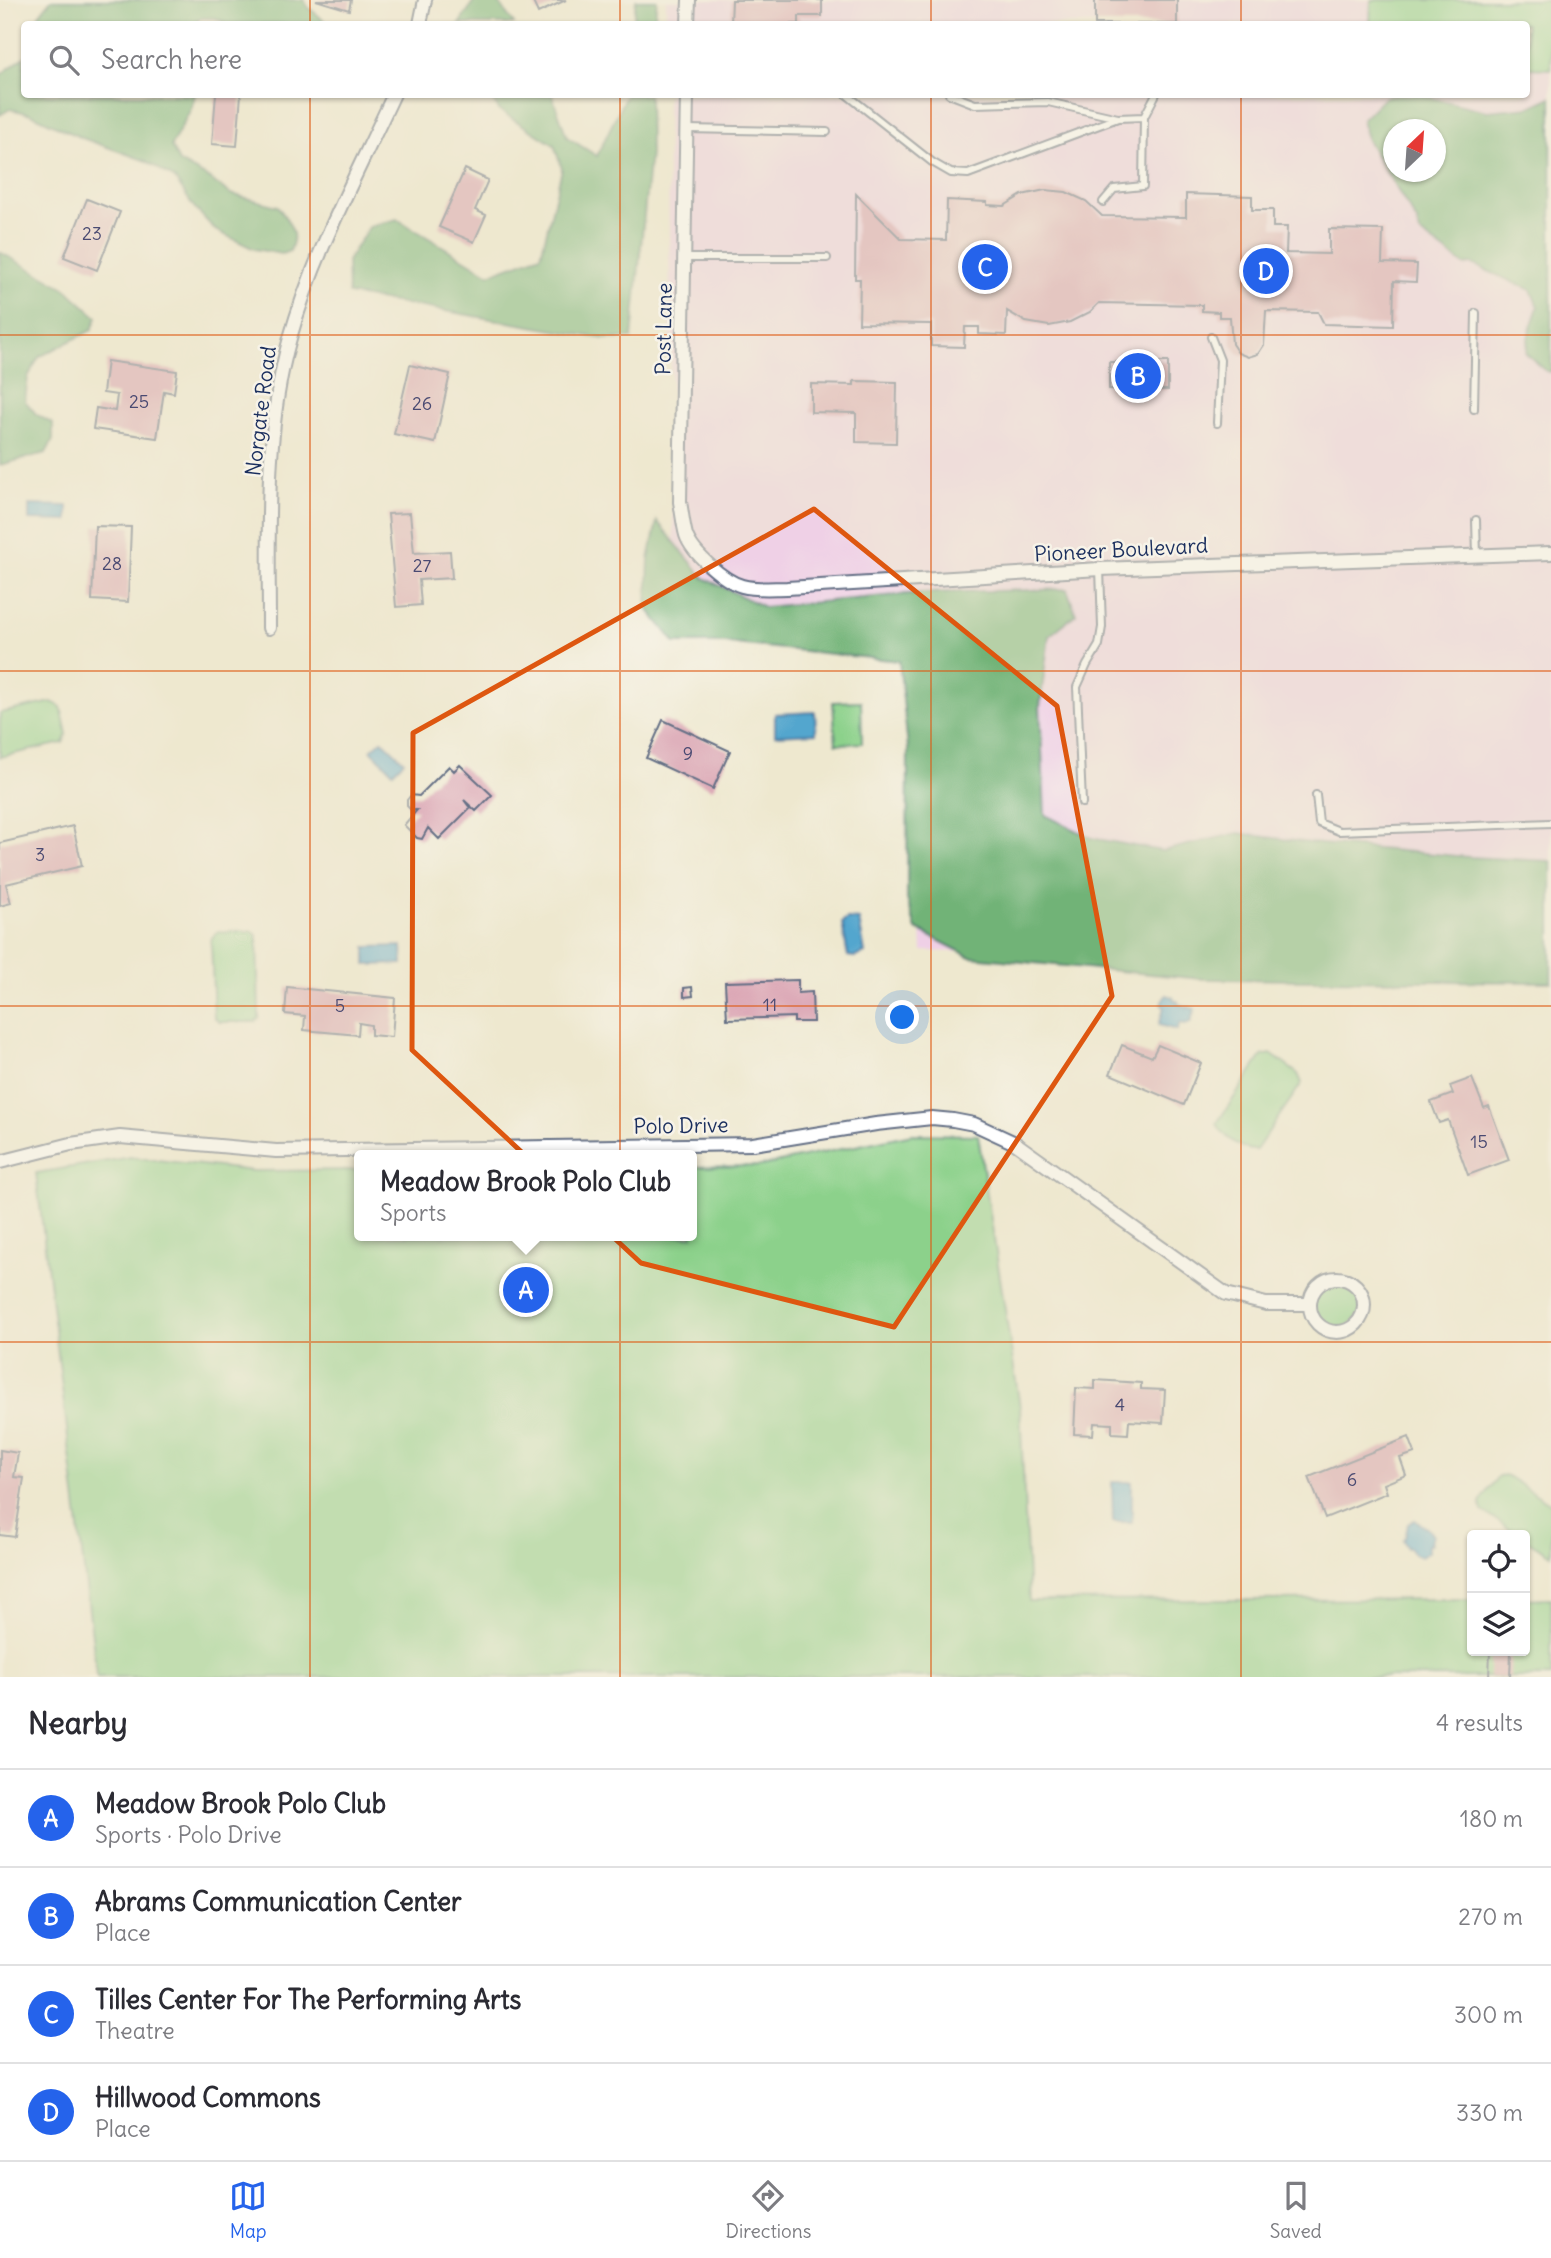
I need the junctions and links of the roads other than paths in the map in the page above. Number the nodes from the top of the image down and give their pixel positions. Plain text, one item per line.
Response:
1 (425, 0) edge
2 (689, 0) edge
3 (421, 21) edge
4 (688, 21) edge
5 (392, 98) edge
6 (687, 98) edge
7 (851, 98) edge
8 (959, 98) edge
9 (1154, 98) edge
10 (1144, 117) junction
11 (1118, 118) junction
12 (687, 129) junction
13 (827, 132) dead end
14 (1103, 202) dead end
15 (685, 258) junction
16 (827, 258) dead end
17 (1476, 313) dead end
18 (1211, 337) dead end
19 (1474, 409) dead end
20 (1217, 423) dead end
21 (1476, 520) dead end
22 (1551, 553) edge
23 (1477, 555) junction
24 (702, 558) joint
25 (1100, 569) junction
26 (269, 628) dead end
27 (1315, 795) dead end
28 (1082, 803) dead end
29 (1551, 823) edge
30 (395, 1150) edge
31 (354, 1151) edge
32 (0, 1162) edge
33 (1310, 1304) junction

1 - 3 street
2 - 4 street
5 - 26 street, Norgate Road
6 - 12 street, Post Lane
7 - 11 lane
8 - 11 lane
9 - 10 lane
10 - 11 lane
10 - 14 lane
12 - 13 lane
12 - 15 street, Post Lane
15 - 16 lane
15 - 24 street, Post Lane
17 - 19 lane
18 - 20 lane
21 - 23 lane
22 - 23 street, Pioneer Boulevard
23 - 25 street, Pioneer Boulevard
24 - 25 street, Pioneer Boulevard
25 - 28 lane
27 - 29 lane
30 - 33 street, Polo Drive
31 - 32 street, Polo Drive
33 - 33 street

